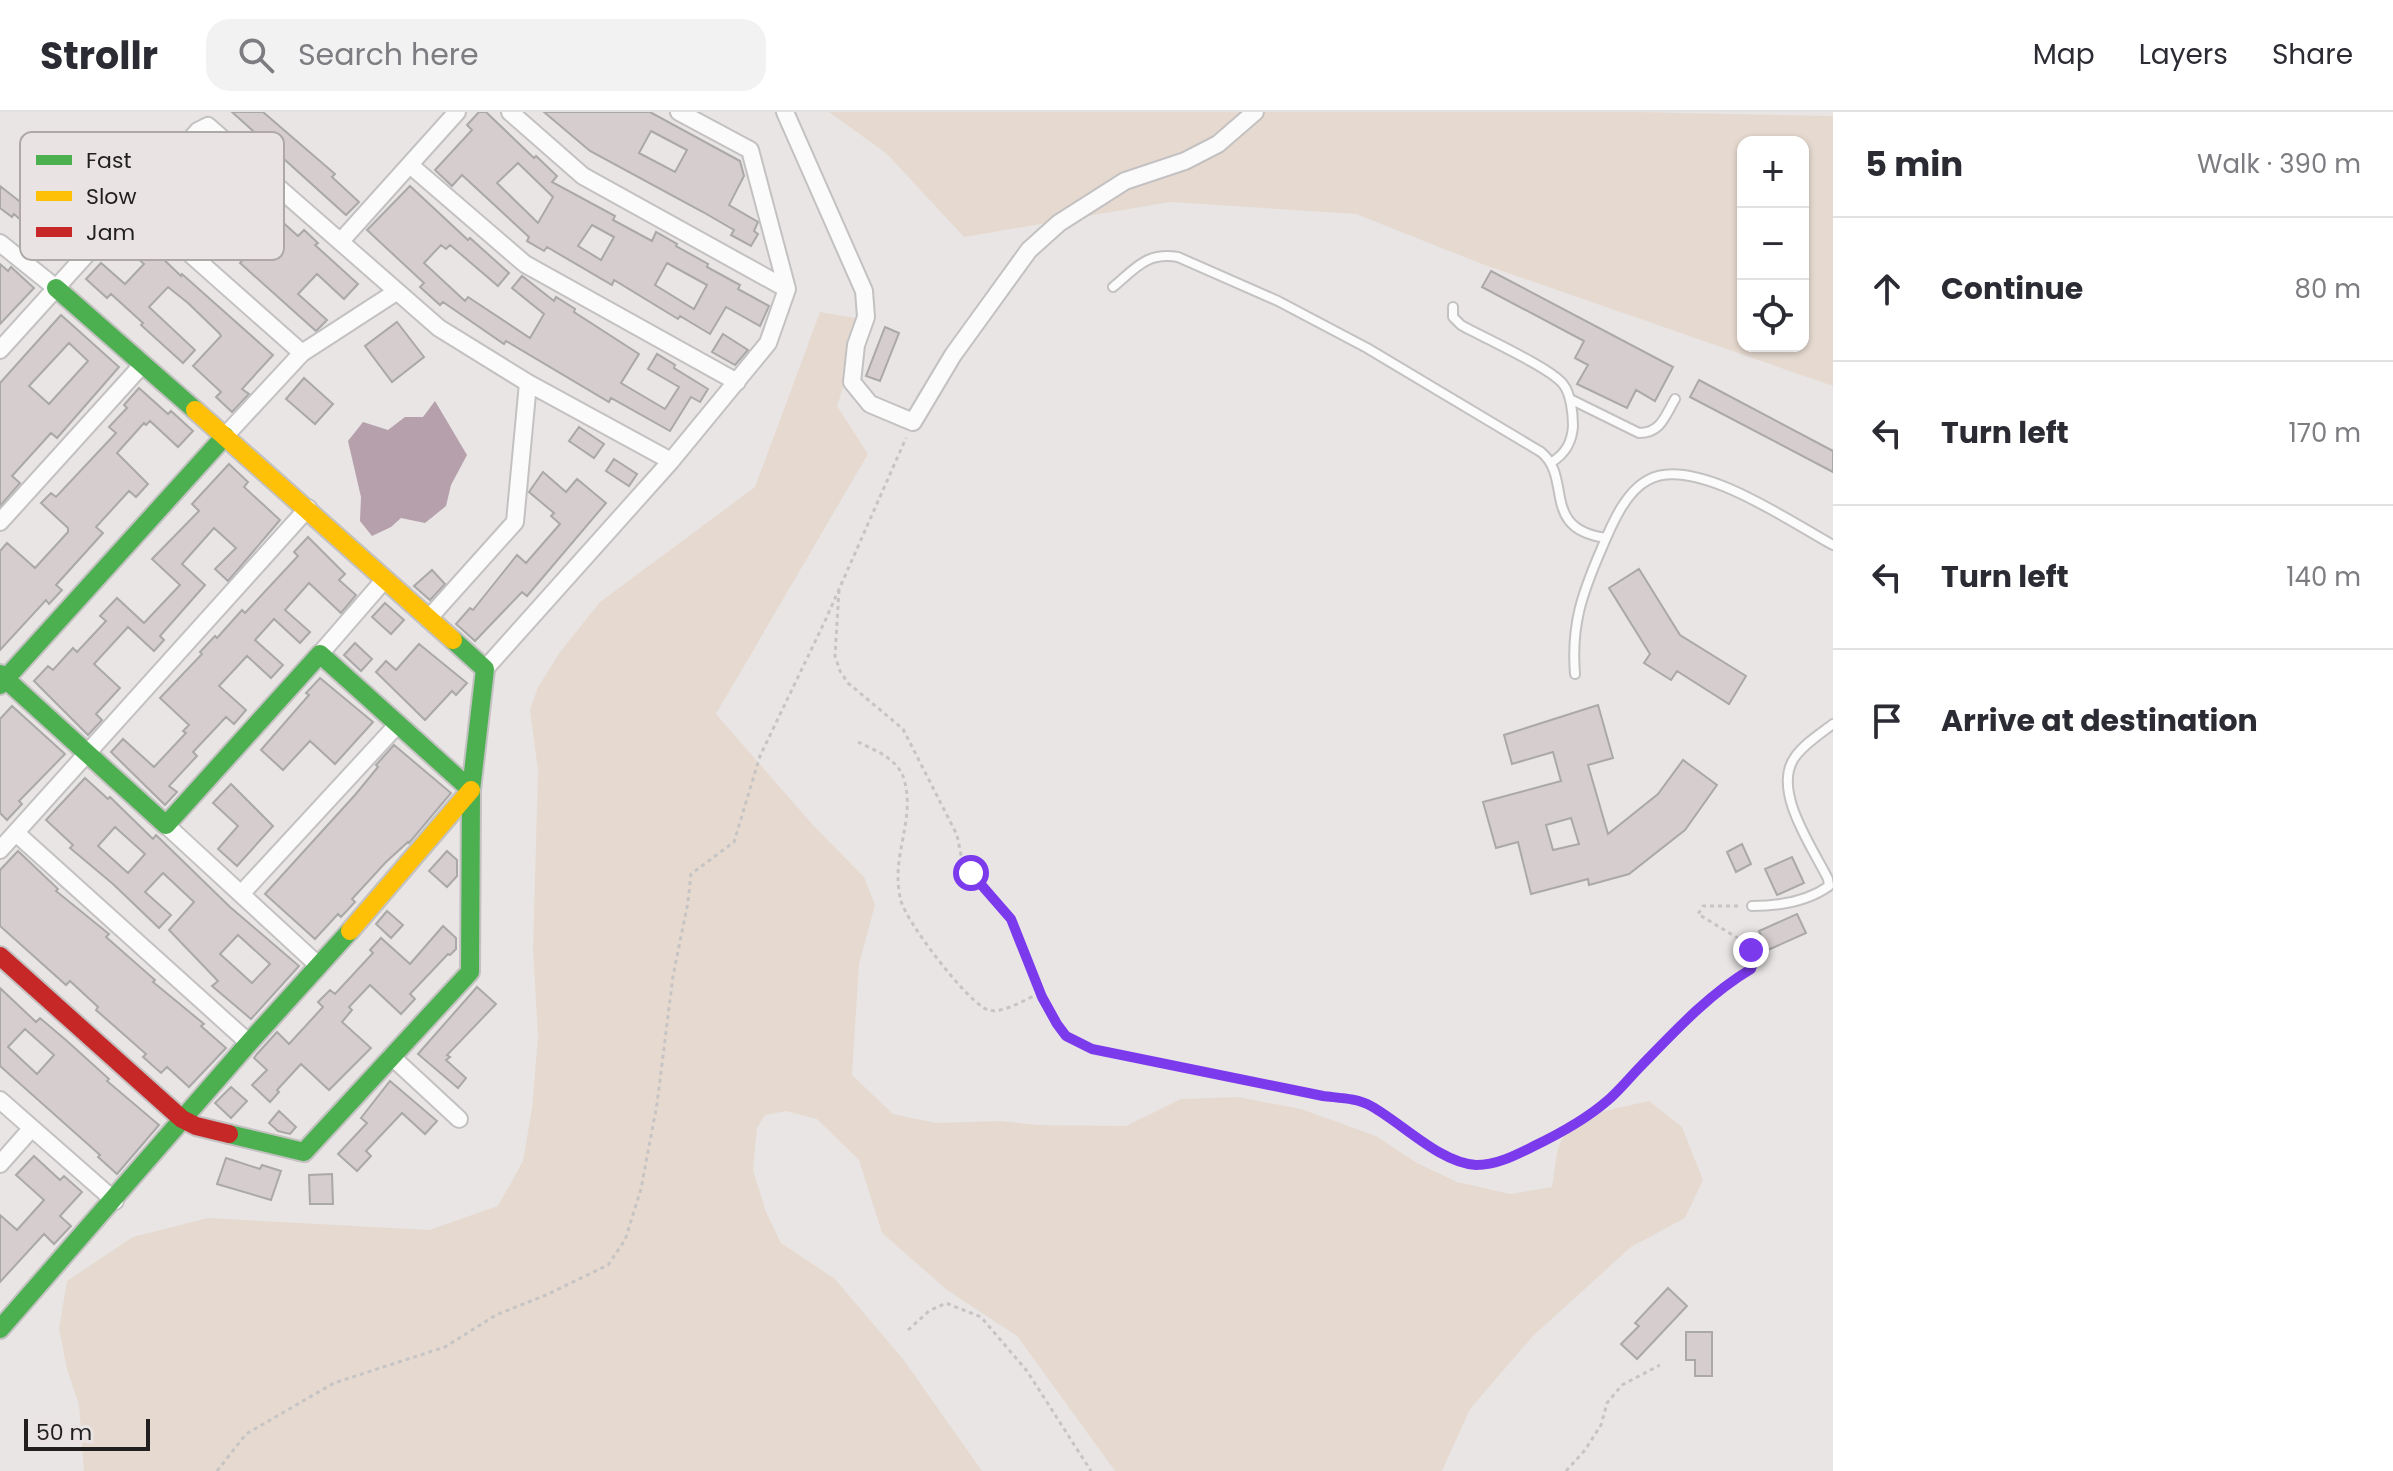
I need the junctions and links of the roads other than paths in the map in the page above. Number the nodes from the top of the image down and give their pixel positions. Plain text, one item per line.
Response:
1 (457, 112) edge
2 (510, 112) edge
3 (679, 112) edge
4 (785, 112) edge
5 (1255, 112) edge
6 (197, 132) edge
7 (215, 132) edge
8 (410, 165) junction
9 (284, 192) edge
10 (341, 241) junction
11 (0, 243) edge
12 (20, 259) edge
13 (21, 260) edge
14 (82, 260) edge
15 (197, 260) edge
16 (1113, 287) dead end
17 (56, 288) junction
18 (787, 289) junction
19 (396, 292) junction
20 (1453, 307) dead end
21 (0, 350) edge
22 (302, 353) junction
23 (143, 364) junction
24 (737, 382) junction
25 (528, 383) junction
26 (1570, 399) junction
27 (1675, 399) dead end
28 (225, 436) junction
29 (671, 461) junction
30 (1552, 462) junction
31 (308, 508) junction
32 (0, 522) edge
33 (1606, 538) junction
34 (1833, 545) edge
35 (385, 579) junction
36 (428, 619) junction
37 (320, 654) junction
38 (485, 669) junction
39 (1575, 674) dead end
40 (2, 680) edge
41 (398, 724) junction
42 (1833, 724) edge
43 (87, 753) junction
44 (471, 790) junction
45 (166, 825) junction
46 (16, 833) junction
47 (0, 850) edge
48 (241, 894) junction
49 (1752, 906) road end
50 (0, 956) edge
51 (319, 966) junction
52 (249, 1043) junction
53 (391, 1056) junction
54 (0, 1100) edge
55 (182, 1119) junction
56 (459, 1119) dead end
57 (31, 1129) junction
58 (0, 1164) edge
59 (115, 1201) junction
60 (0, 1329) edge

1 - 8 street
2 - 18 street
3 - 18 street
4 - 5 street
6 - 7 street
8 - 10 street
8 - 24 street
9 - 10 street
10 - 19 street
11 - 12 street
13 - 17 street
14 - 17 street
15 - 22 street
16 - 30 lane
17 - 21 street
17 - 23 street
18 - 24 street
19 - 22 street
19 - 25 street
20 - 26 lane
22 - 28 street
23 - 28 street
23 - 32 street
24 - 29 street
25 - 29 street
25 - 36 street
26 - 27 lane
26 - 30 lane
28 - 31 street
28 - 40 street
29 - 38 street
30 - 33 lane
31 - 35 street
31 - 43 street
33 - 34 lane
33 - 39 lane
35 - 36 street
35 - 37 street
36 - 38 street
37 - 41 street
37 - 45 street
38 - 44 street
40 - 43 street
41 - 44 street
41 - 48 street
42 - 49 lane
43 - 45 street
43 - 46 street
44 - 51 street
44 - 53 street
45 - 48 street
46 - 47 street
46 - 52 street
48 - 51 street
50 - 55 street
51 - 52 street
52 - 55 street
53 - 55 street
53 - 56 street
54 - 57 street
55 - 59 street
57 - 58 street
57 - 59 street
59 - 60 street

